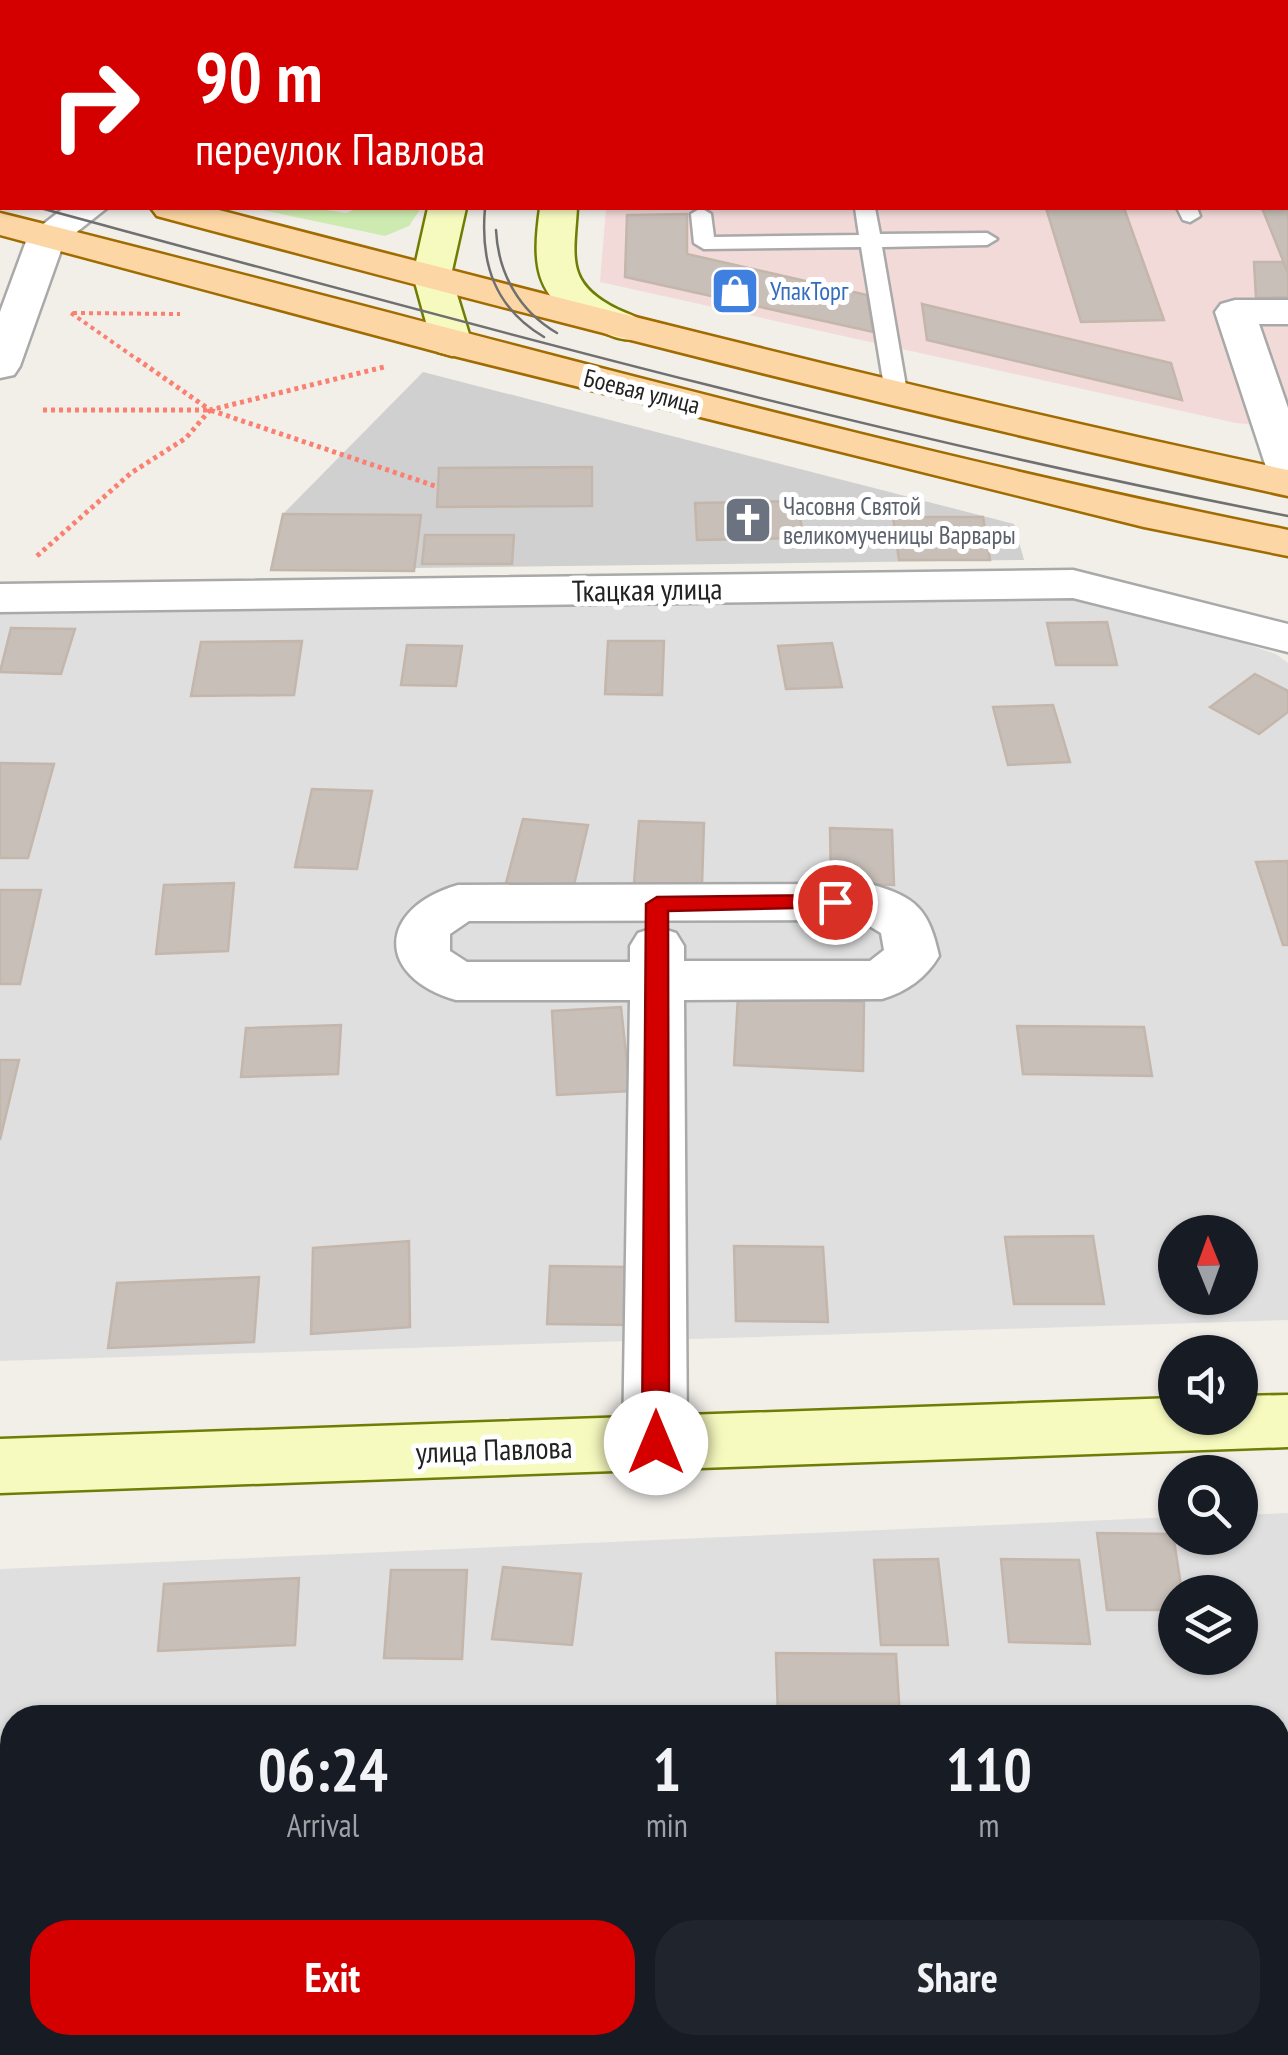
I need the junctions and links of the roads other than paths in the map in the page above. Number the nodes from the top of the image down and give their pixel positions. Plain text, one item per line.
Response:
1 (85, 210) edge
2 (178, 210) edge
3 (447, 210) edge
4 (558, 210) edge
5 (865, 210) edge
6 (702, 214) dead end
7 (0, 224) edge
8 (47, 236) junction
9 (987, 239) dead end
10 (871, 240) junction
11 (432, 275) junction
12 (1288, 312) edge
13 (631, 330) junction
14 (452, 344) junction
15 (0, 366) edge
16 (896, 392) junction
17 (1288, 470) edge
18 (1288, 484) edge
19 (1288, 543) edge
20 (13, 582) edge
21 (1288, 638) edge
22 (657, 904) junction
23 (657, 981) junction
24 (1288, 1421) edge
25 (656, 1443) junction
26 (0, 1466) edge

1 - 8 street
2 - 11 main road, Боевая улица
3 - 11 street
4 - 13 street
5 - 10 lane
6 - 10 lane
7 - 8 main road, Боевая улица
8 - 14 main road, Боевая улица
8 - 15 street
9 - 10 lane
10 - 16 lane
11 - 13 main road, Боевая улица
11 - 14 street
12 - 17 street
13 - 16 main road, Боевая улица
14 - 19 main road, Боевая улица
16 - 18 main road, Боевая улица
20 - 21 street, Ткацкая улица
22 - 23 street
22 - 23 street
22 - 23 street
23 - 25 street
24 - 25 street, улица Павлова
25 - 26 street, улица Павлова

